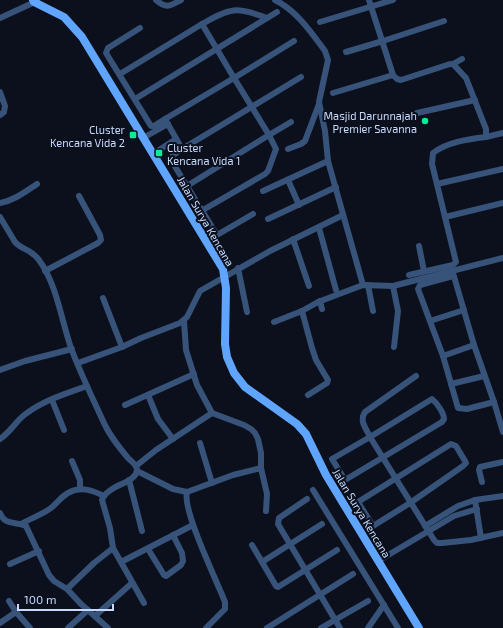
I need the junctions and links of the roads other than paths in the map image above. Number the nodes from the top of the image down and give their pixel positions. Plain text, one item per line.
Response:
1 (156, 0) edge
2 (181, 0) edge
3 (275, 0) edge
4 (369, 0) edge
5 (393, 0) edge
6 (35, 1) edge
7 (24, 3) edge
8 (371, 7) junction
9 (277, 12) dead end
10 (0, 18) edge
11 (266, 18) junction
12 (444, 21) dead end
13 (320, 22) dead end
14 (202, 24) junction
15 (140, 28) dead end
16 (294, 41) dead end
17 (383, 41) junction
18 (217, 49) junction
19 (346, 52) dead end
20 (462, 59) dead end
21 (453, 64) junction
22 (120, 74) junction
23 (393, 75) junction
24 (301, 77) dead end
25 (234, 78) junction
26 (0, 92) edge
27 (333, 93) dead end
28 (134, 99) junction
29 (475, 100) junction
30 (319, 102) junction
31 (252, 107) junction
32 (417, 113) dead end
33 (0, 115) edge
34 (166, 121) junction
35 (291, 122) dead end
36 (503, 133) edge
37 (269, 136) junction
38 (486, 137) junction
39 (144, 138) junction
40 (176, 139) junction
41 (182, 149) junction
42 (288, 149) dead end
43 (153, 154) junction
44 (328, 161) junction
45 (503, 169) edge
46 (288, 180) junction
47 (37, 184) dead end
48 (437, 184) junction
49 (187, 186) junction
50 (336, 187) junction
51 (263, 192) dead end
52 (79, 196) dead end
53 (0, 203) edge
54 (503, 203) edge
55 (300, 205) junction
56 (203, 210) junction
57 (253, 214) dead end
58 (343, 215) junction
59 (0, 217) edge
60 (445, 217) junction
61 (268, 219) dead end
62 (319, 228) junction
63 (293, 239) junction
64 (419, 246) dead end
65 (503, 258) edge
66 (238, 268) junction
67 (45, 271) junction
68 (424, 271) junction
69 (453, 273) junction
70 (409, 275) dead end
71 (225, 276) junction
72 (365, 285) junction
73 (309, 286) dead end
74 (393, 286) junction
75 (336, 290) dead end
76 (103, 298) dead end
77 (320, 301) junction
78 (322, 309) dead end
79 (464, 310) junction
80 (302, 311) junction
81 (373, 311) dead end
82 (247, 312) dead end
83 (184, 321) junction
84 (430, 321) junction
85 (274, 322) dead end
86 (474, 345) junction
87 (122, 347) junction
88 (394, 347) dead end
89 (72, 349) junction
90 (443, 356) junction
91 (78, 364) junction
92 (0, 370) edge
93 (194, 374) junction
94 (416, 376) dead end
95 (484, 376) junction
96 (451, 384) junction
97 (87, 386) junction
98 (148, 395) junction
99 (308, 395) dead end
100 (52, 400) junction
101 (494, 402) junction
102 (125, 405) dead end
103 (212, 413) junction
104 (64, 430) dead end
105 (503, 432) edge
106 (370, 437) junction
107 (0, 439) edge
108 (173, 439) junction
109 (200, 443) dead end
110 (382, 458) junction
111 (72, 461) dead end
112 (503, 462) edge
113 (137, 468) junction
114 (261, 468) junction
115 (395, 479) junction
116 (129, 480) junction
117 (482, 482) dead end
118 (212, 483) junction
119 (80, 489) junction
120 (313, 490) dead end
121 (188, 492) junction
122 (104, 496) junction
123 (503, 496) edge
124 (307, 499) dead end
125 (475, 500) junction
126 (410, 503) junction
127 (476, 509) junction
128 (266, 511) dead end
129 (0, 513) edge
130 (21, 524) junction
131 (322, 524) dead end
132 (193, 525) junction
133 (426, 529) junction
134 (142, 531) dead end
135 (503, 533) edge
136 (173, 535) junction
137 (481, 538) junction
138 (290, 544) junction
139 (252, 545) dead end
140 (113, 548) junction
141 (148, 548) junction
142 (336, 550) dead end
143 (39, 551) junction
144 (378, 561) junction
145 (121, 562) junction
146 (262, 562) junction
147 (10, 564) dead end
148 (305, 570) junction
149 (353, 574) dead end
150 (132, 583) junction
151 (67, 589) junction
152 (320, 594) junction
153 (9, 601) dead end
154 (368, 601) dead end
155 (144, 603) dead end
156 (384, 605) junction
157 (88, 610) junction
158 (16, 612) junction
159 (95, 616) junction
160 (335, 619) junction
161 (0, 623) edge
162 (30, 628) edge
163 (68, 628) edge
164 (108, 628) edge
165 (206, 628) edge
166 (267, 628) edge
167 (322, 628) edge
168 (340, 628) edge
169 (368, 628) edge
170 (397, 628) edge
171 (419, 628) edge

1 - 2 street
3 - 30 street
4 - 8 street
5 - 8 street
6 - 7 street
6 - 39 street, Jalan Surya Kencana
7 - 10 street
8 - 13 street
8 - 17 street
9 - 11 street
11 - 14 street
11 - 18 street
12 - 17 street
14 - 18 street
14 - 22 street
15 - 22 street
16 - 25 street
17 - 19 street
17 - 23 street
18 - 25 street
18 - 28 street
20 - 21 street
21 - 23 street
21 - 29 street
22 - 28 street
23 - 27 street
24 - 31 street
25 - 31 street
25 - 34 street
26 - 33 street
28 - 34 street
29 - 32 street
29 - 38 street
30 - 42 street
30 - 44 street
31 - 37 street
31 - 41 street
34 - 39 street
34 - 40 street
35 - 37 street
36 - 38 street
37 - 49 street
37 - 56 street
38 - 48 street
39 - 43 street, Jalan Surya Kencana
40 - 41 street
40 - 43 street
41 - 49 street
43 - 71 street, Jalan Surya Kencana
44 - 46 street
44 - 50 street
45 - 48 street
46 - 51 street
46 - 55 street
47 - 53 street
48 - 60 street
49 - 56 street
50 - 55 street
50 - 58 street
52 - 67 street
54 - 60 street
55 - 61 street
56 - 57 street
58 - 62 street
58 - 72 street
59 - 67 street
60 - 68 street
62 - 63 street
62 - 75 street
63 - 66 street
63 - 73 street
64 - 68 street
65 - 69 street
66 - 71 street
66 - 82 street
67 - 89 street
68 - 70 street
69 - 74 street
69 - 79 street
69 - 84 street
71 - 83 street
71 - 144 street, Jalan Surya Kencana
72 - 74 street
72 - 77 street
72 - 81 street
74 - 88 street
76 - 87 street
77 - 78 street
77 - 80 street
79 - 84 street
79 - 86 street
80 - 85 street
80 - 99 street
83 - 87 street
83 - 93 street
84 - 90 street
86 - 90 street
86 - 95 street
87 - 91 street
89 - 91 street
89 - 92 street
90 - 96 street
91 - 97 street
93 - 98 street
93 - 103 street
94 - 106 street
95 - 96 street
95 - 101 street
96 - 101 street
97 - 100 street
97 - 113 street
98 - 102 street
98 - 108 street
100 - 104 street
100 - 107 street
101 - 105 street
103 - 108 street
103 - 114 street
106 - 110 street
106 - 110 street
106 - 110 street
108 - 113 street
109 - 118 street
110 - 115 street
111 - 119 street
112 - 117 street
113 - 116 street
113 - 121 street
114 - 118 street
114 - 128 street
115 - 126 street
115 - 126 street
115 - 126 street
116 - 122 street
116 - 134 street
118 - 121 street
119 - 122 street
119 - 130 street
120 - 156 street
121 - 132 street
122 - 140 street
123 - 125 street
124 - 138 street
125 - 127 street
125 - 133 street
126 - 133 street
127 - 133 street
127 - 137 street
129 - 130 street
130 - 143 street
131 - 138 street
132 - 136 street
132 - 165 street
133 - 137 street
133 - 144 street
135 - 137 street
136 - 141 street
136 - 141 street
138 - 146 street
138 - 148 street
139 - 146 street
140 - 145 street
140 - 151 street
141 - 145 street
142 - 148 street
143 - 147 street
143 - 151 street
144 - 171 street, Jalan Surya Kencana
145 - 150 street
146 - 148 street
148 - 152 street
149 - 152 street
150 - 155 street
150 - 159 street
151 - 157 street
152 - 160 street
152 - 166 street
153 - 158 street
154 - 160 street
156 - 169 street
156 - 170 street
157 - 159 street
157 - 163 street
158 - 161 street
158 - 162 street
159 - 164 street
160 - 167 street
160 - 168 street

